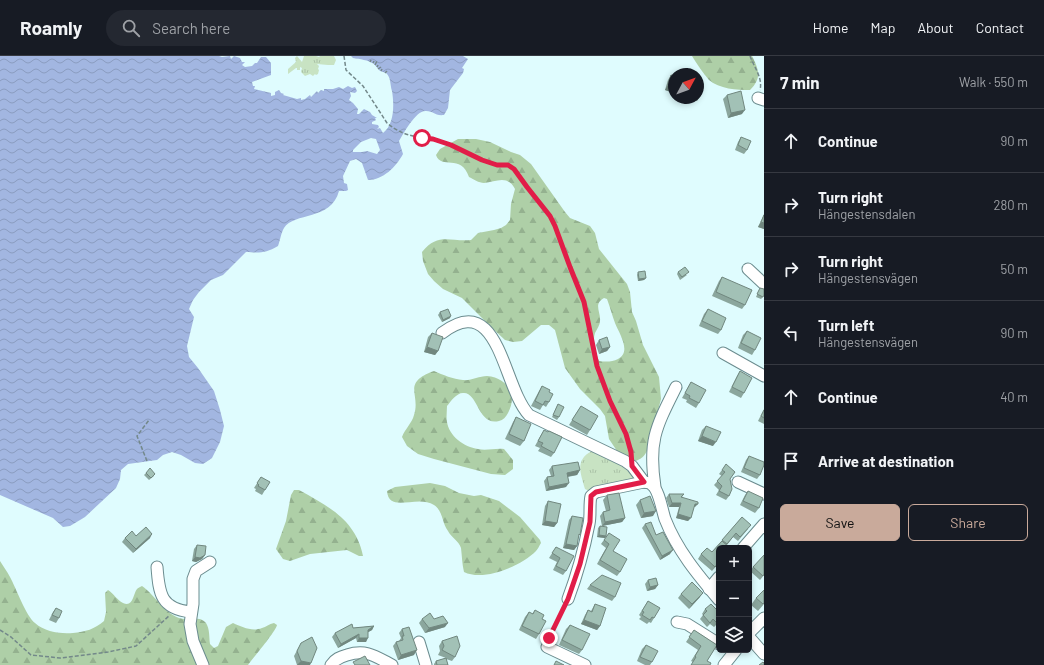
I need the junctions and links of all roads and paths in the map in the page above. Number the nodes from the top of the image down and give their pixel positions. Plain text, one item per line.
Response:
1 (344, 56) edge
2 (750, 56) edge
3 (377, 61) dead end
4 (373, 62) dead end
5 (378, 67) dead end
6 (381, 67) dead end
7 (761, 99) edge
8 (748, 269) dead end
9 (764, 284) edge
10 (442, 333) dead end
11 (723, 354) dead end
12 (764, 376) edge
13 (676, 386) dead end
14 (149, 420) dead end
15 (147, 461) dead end
16 (632, 466) junction
17 (644, 482) junction
18 (738, 482) dead end
19 (655, 487) junction
20 (764, 494) edge
21 (764, 524) edge
22 (746, 545) edge
23 (210, 562) dead end
24 (157, 567) dead end
25 (716, 581) edge
26 (709, 589) junction
27 (716, 597) edge
28 (568, 599) joint
29 (191, 612) junction
30 (171, 615) dead end
31 (764, 618) edge
32 (677, 622) dead end
33 (0, 630) edge
34 (752, 632) edge
35 (752, 640) edge
36 (419, 642) dead end
37 (716, 642) edge
38 (547, 647) joint
39 (732, 653) edge
40 (764, 654) edge
41 (202, 665) edge
42 (331, 665) edge
43 (392, 665) edge
44 (426, 665) edge
45 (585, 665) edge
46 (724, 665) edge

1 - 16 path
2 - 7 path
3 - 4 path
5 - 6 path
8 - 9 street
10 - 16 street
11 - 12 street
13 - 19 street
14 - 15 path
16 - 17 street
17 - 19 street
17 - 28 street
18 - 20 street
19 - 26 street
21 - 22 street
23 - 29 street
24 - 29 street
25 - 26 street
26 - 27 street
28 - 38 path
29 - 41 street
30 - 33 path
31 - 34 street
32 - 37 street
35 - 40 street
36 - 44 street
38 - 45 street
39 - 46 street
42 - 43 street

